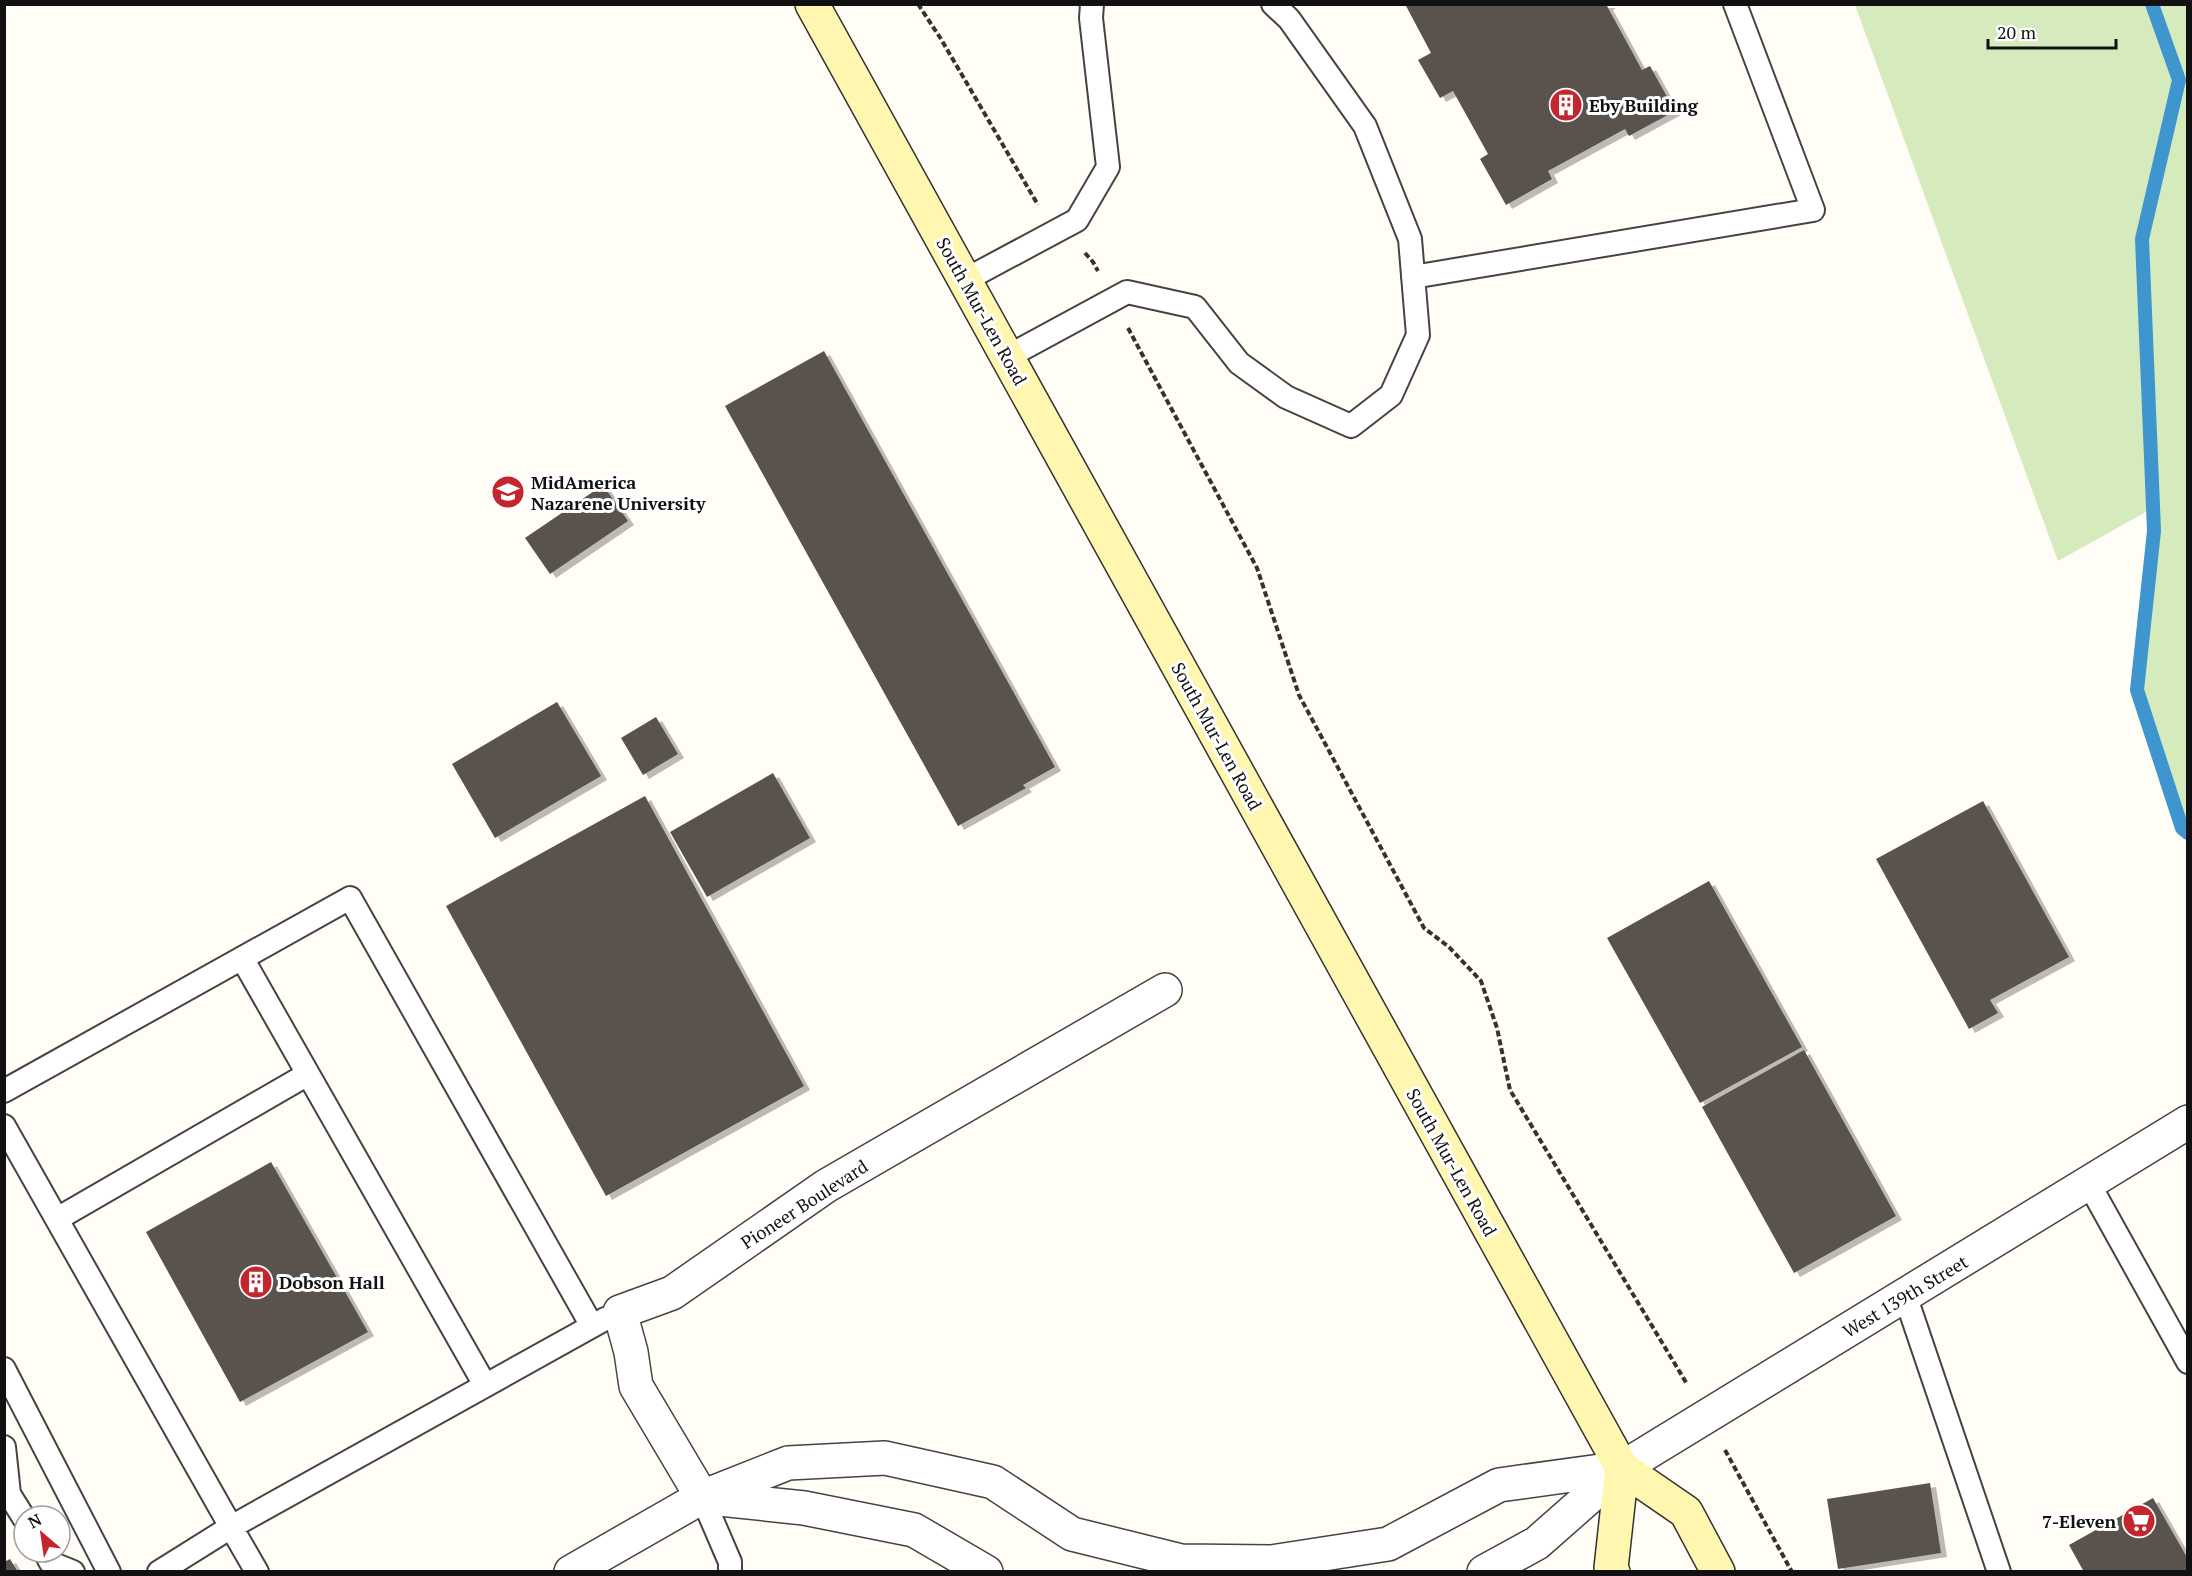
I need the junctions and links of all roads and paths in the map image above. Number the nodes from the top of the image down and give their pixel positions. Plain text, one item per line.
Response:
1 (812, 4) edge
2 (918, 4) edge
3 (1274, 4) edge
4 (1735, 4) edge
5 (1091, 11) edge
6 (1061, 229) junction
7 (1413, 277) junction
8 (965, 280) junction
9 (1113, 299) junction
10 (1007, 357) junction
11 (242, 958) junction
12 (1165, 990) dead end
13 (308, 1074) junction
14 (4, 1091) edge
15 (2187, 1122) edge
16 (4, 1126) edge
17 (2089, 1184) junction
18 (57, 1219) junction
19 (1905, 1296) junction
20 (606, 1319) junction
21 (2187, 1362) edge
22 (4, 1369) edge
23 (1679, 1371) dead end
24 (485, 1385) junction
25 (4, 1447) edge
26 (1731, 1461) dead end
27 (1622, 1468) junction
28 (702, 1497) junction
29 (15, 1504) edge
30 (231, 1527) junction
31 (53, 1564) edge
32 (73, 1572) edge
33 (109, 1572) edge
34 (159, 1572) edge
35 (257, 1572) edge
36 (571, 1572) edge
37 (730, 1572) edge
38 (986, 1572) edge
39 (1484, 1572) edge
40 (1613, 1572) edge
41 (1718, 1572) edge
42 (1792, 1572) edge
43 (2000, 1572) edge

1 - 8 main road, South Mur-Len Road
2 - 6 path
3 - 7 lane
4 - 7 lane
5 - 6 lane
6 - 8 lane
6 - 9 path
7 - 9 lane
8 - 10 main road, South Mur-Len Road
9 - 10 lane
9 - 23 path
10 - 27 main road, South Mur-Len Road
11 - 13 lane
11 - 14 lane
11 - 20 lane
12 - 20 street, Pioneer Boulevard
13 - 18 lane
13 - 24 lane
15 - 17 street, West 139th Street
16 - 18 lane
17 - 19 street, West 139th Street
17 - 21 lane
18 - 30 lane
19 - 27 street, West 139th Street
19 - 43 lane
20 - 24 lane
20 - 28 street
22 - 33 lane
24 - 30 lane
25 - 29 lane
26 - 42 path
27 - 28 street
27 - 39 street
27 - 40 main road
27 - 41 main road, South Mur-Len Road
28 - 36 street
28 - 37 lane
28 - 38 street
30 - 34 lane
30 - 35 lane
31 - 32 lane

